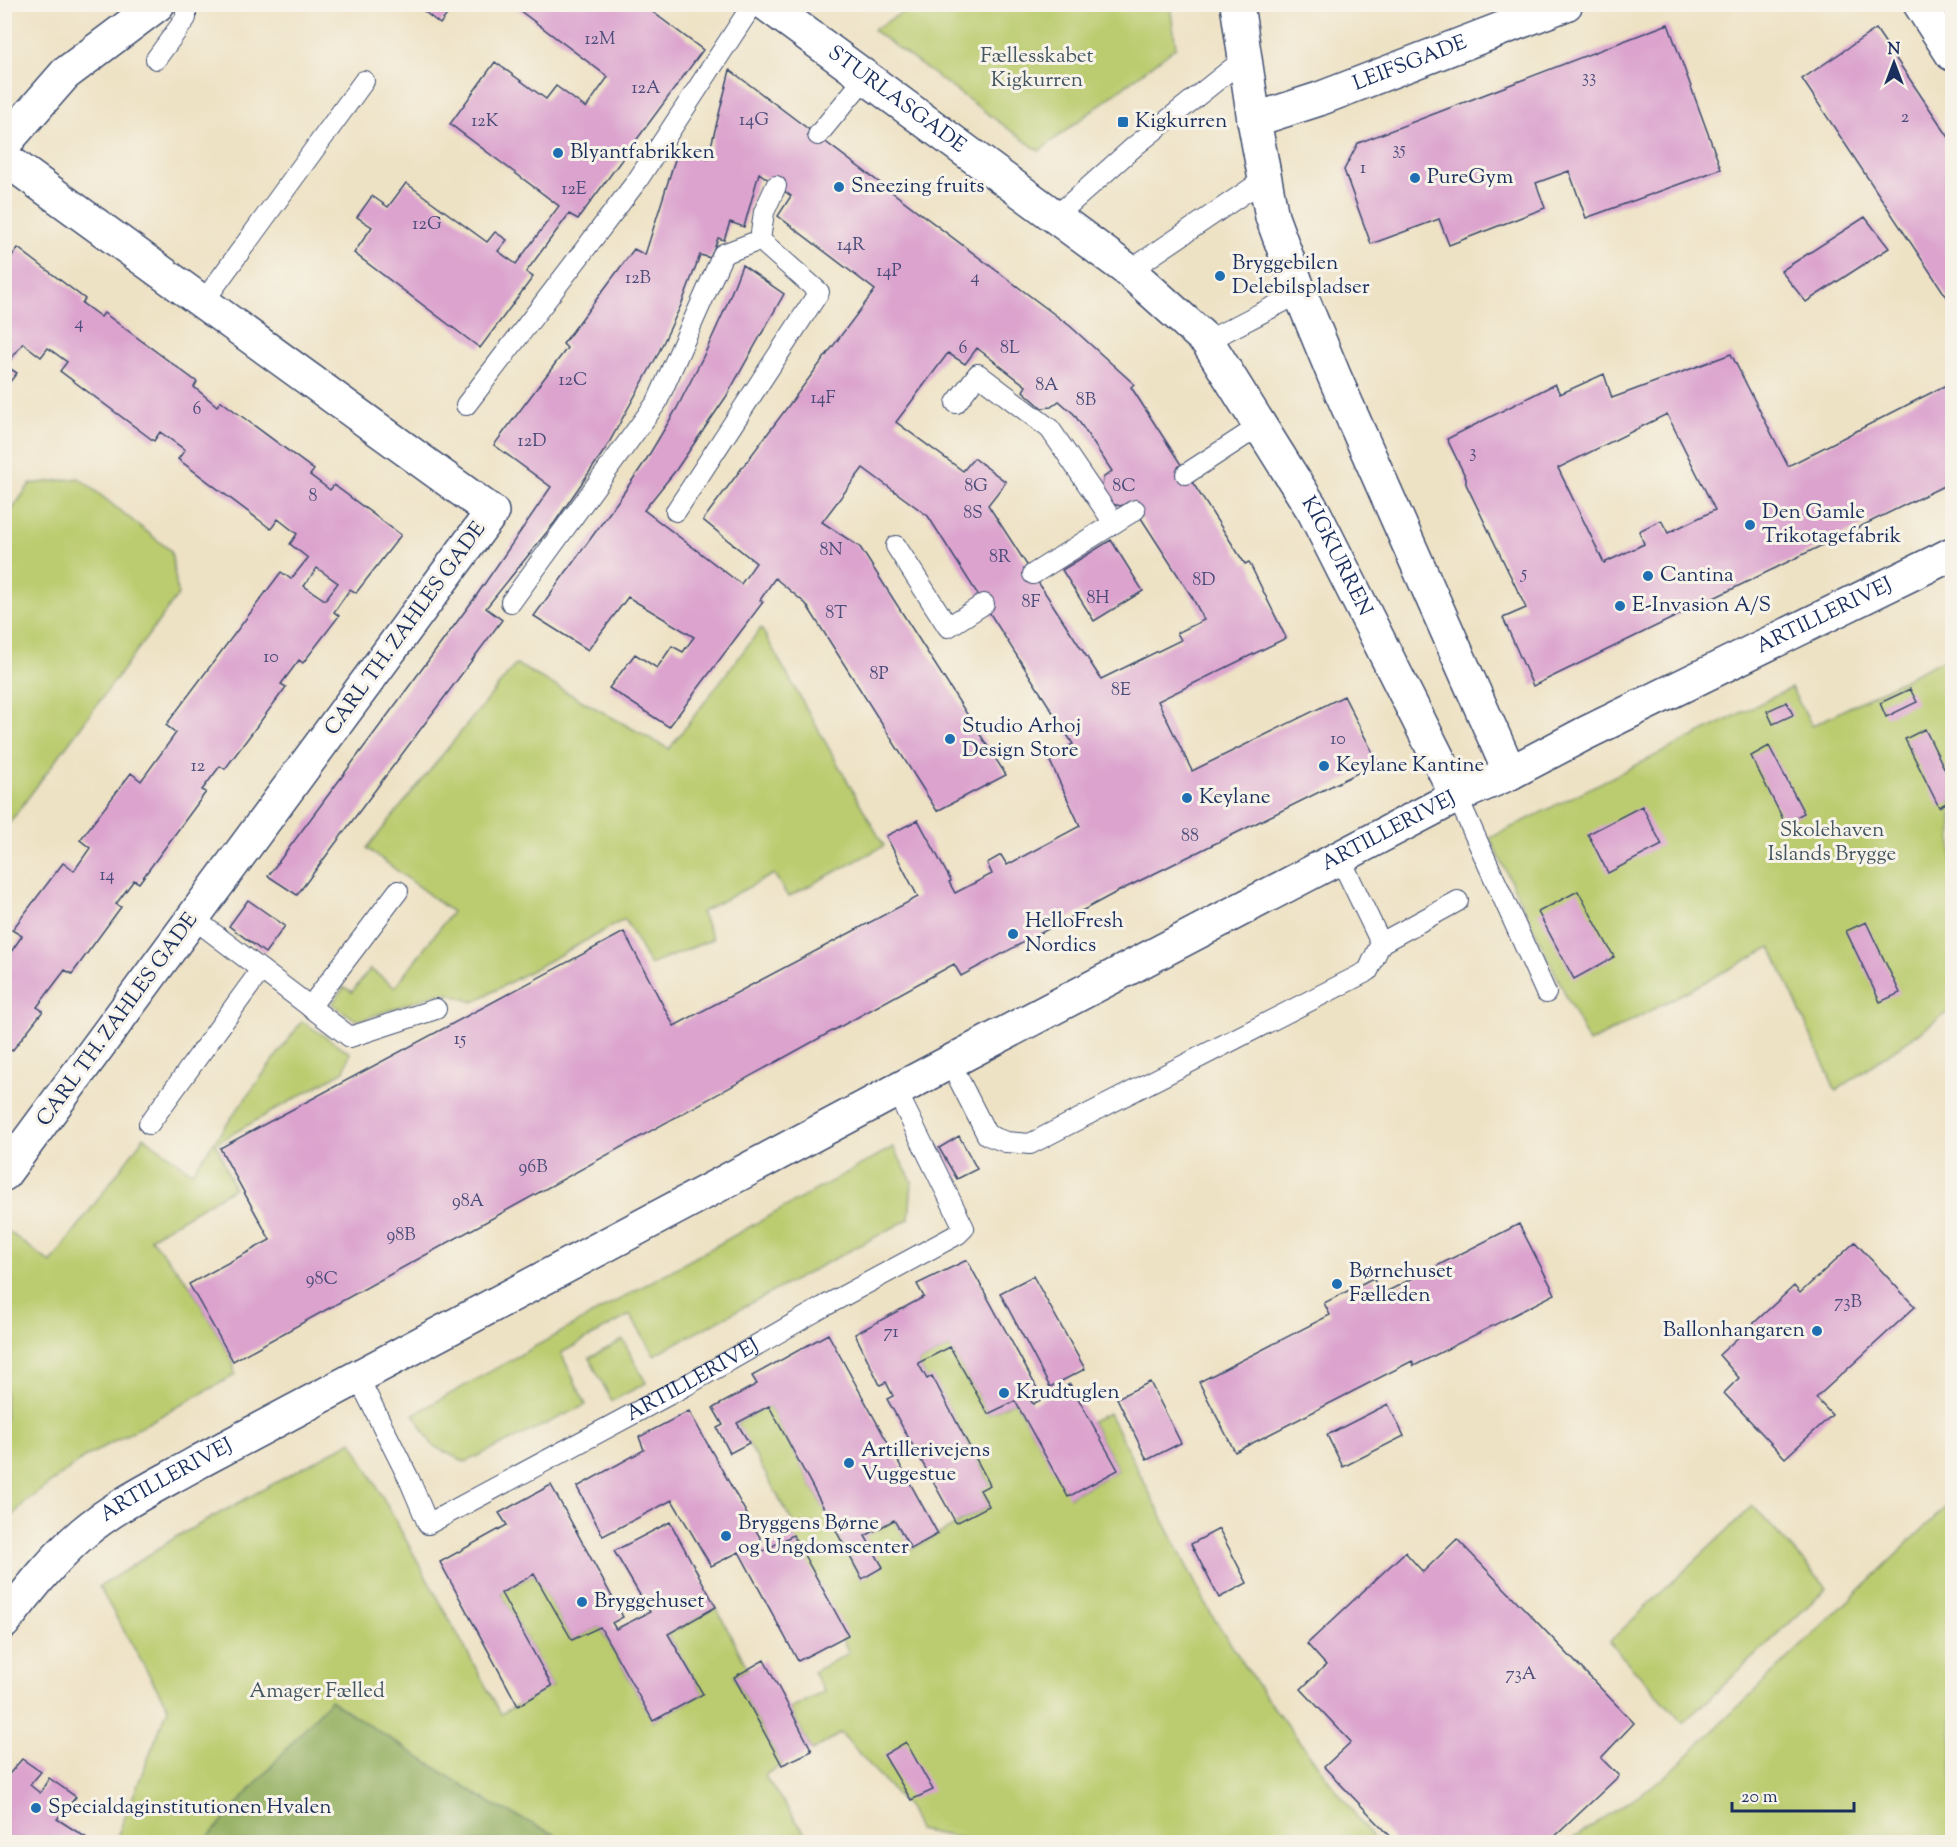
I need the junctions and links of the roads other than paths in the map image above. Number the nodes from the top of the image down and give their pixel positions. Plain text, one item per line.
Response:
1 (158, 4) edge
2 (186, 4) edge
3 (753, 4) edge
4 (766, 4) edge
5 (1237, 4) edge
6 (1566, 4) edge
7 (1920, 4) edge
8 (1953, 54) edge
9 (1245, 58) junction
10 (156, 59) dead end
11 (865, 78) junction
12 (364, 81) dead end
13 (1254, 120) junction
14 (818, 135) dead end
15 (4, 144) edge
16 (4, 158) edge
17 (1265, 179) junction
18 (776, 186) dead end
19 (1054, 218) junction
20 (760, 240) junction
21 (1129, 271) junction
22 (1300, 293) junction
23 (204, 301) junction
24 (1207, 341) junction
25 (956, 403) dead end
26 (466, 405) dead end
27 (1261, 425) junction
28 (1186, 474) dead end
29 (1135, 510) dead end
30 (676, 511) dead end
31 (1114, 523) junction
32 (896, 546) dead end
33 (1953, 554) edge
34 (1032, 574) dead end
35 (511, 602) dead end
36 (984, 604) dead end
37 (1509, 773) junction
38 (1457, 796) junction
39 (1340, 858) junction
40 (398, 891) dead end
41 (1458, 901) dead end
42 (193, 918) junction
43 (1381, 943) junction
44 (261, 970) junction
45 (1546, 993) dead end
46 (310, 1007) junction
47 (436, 1009) dead end
48 (950, 1062) junction
49 (897, 1092) junction
50 (149, 1124) dead end
51 (4, 1173) edge
52 (358, 1377) junction
53 (4, 1622) edge

1 - 15 street
2 - 10 lane
3 - 26 lane
4 - 11 street, STURLASGADE
5 - 9 street
6 - 13 street, LEIFSGADE
7 - 8 street
9 - 13 street
9 - 19 lane
11 - 14 lane
11 - 19 street, STURLASGADE
12 - 23 lane
13 - 17 street
16 - 23 street, CARL TH. ZAHLES GADE
17 - 21 lane
17 - 22 street
18 - 20 lane
19 - 21 street, KIGKURREN
20 - 30 lane
20 - 35 lane
21 - 24 street, KIGKURREN
22 - 24 lane
22 - 37 street
23 - 42 street, CARL TH. ZAHLES GADE
24 - 27 street, KIGKURREN
25 - 31 lane
27 - 28 lane
27 - 38 street, KIGKURREN
29 - 31 lane
31 - 34 lane
32 - 36 lane
33 - 37 street, ARTILLERIVEJ
37 - 38 street, ARTILLERIVEJ
38 - 39 street, ARTILLERIVEJ
38 - 45 lane
39 - 43 lane
39 - 48 street, ARTILLERIVEJ
40 - 46 lane
41 - 43 lane
42 - 44 lane
42 - 51 street, CARL TH. ZAHLES GADE
43 - 48 lane
44 - 46 lane
44 - 50 lane
46 - 47 lane
48 - 49 street, ARTILLERIVEJ
49 - 52 street, ARTILLERIVEJ
49 - 52 lane, ARTILLERIVEJ
52 - 53 street, ARTILLERIVEJ

